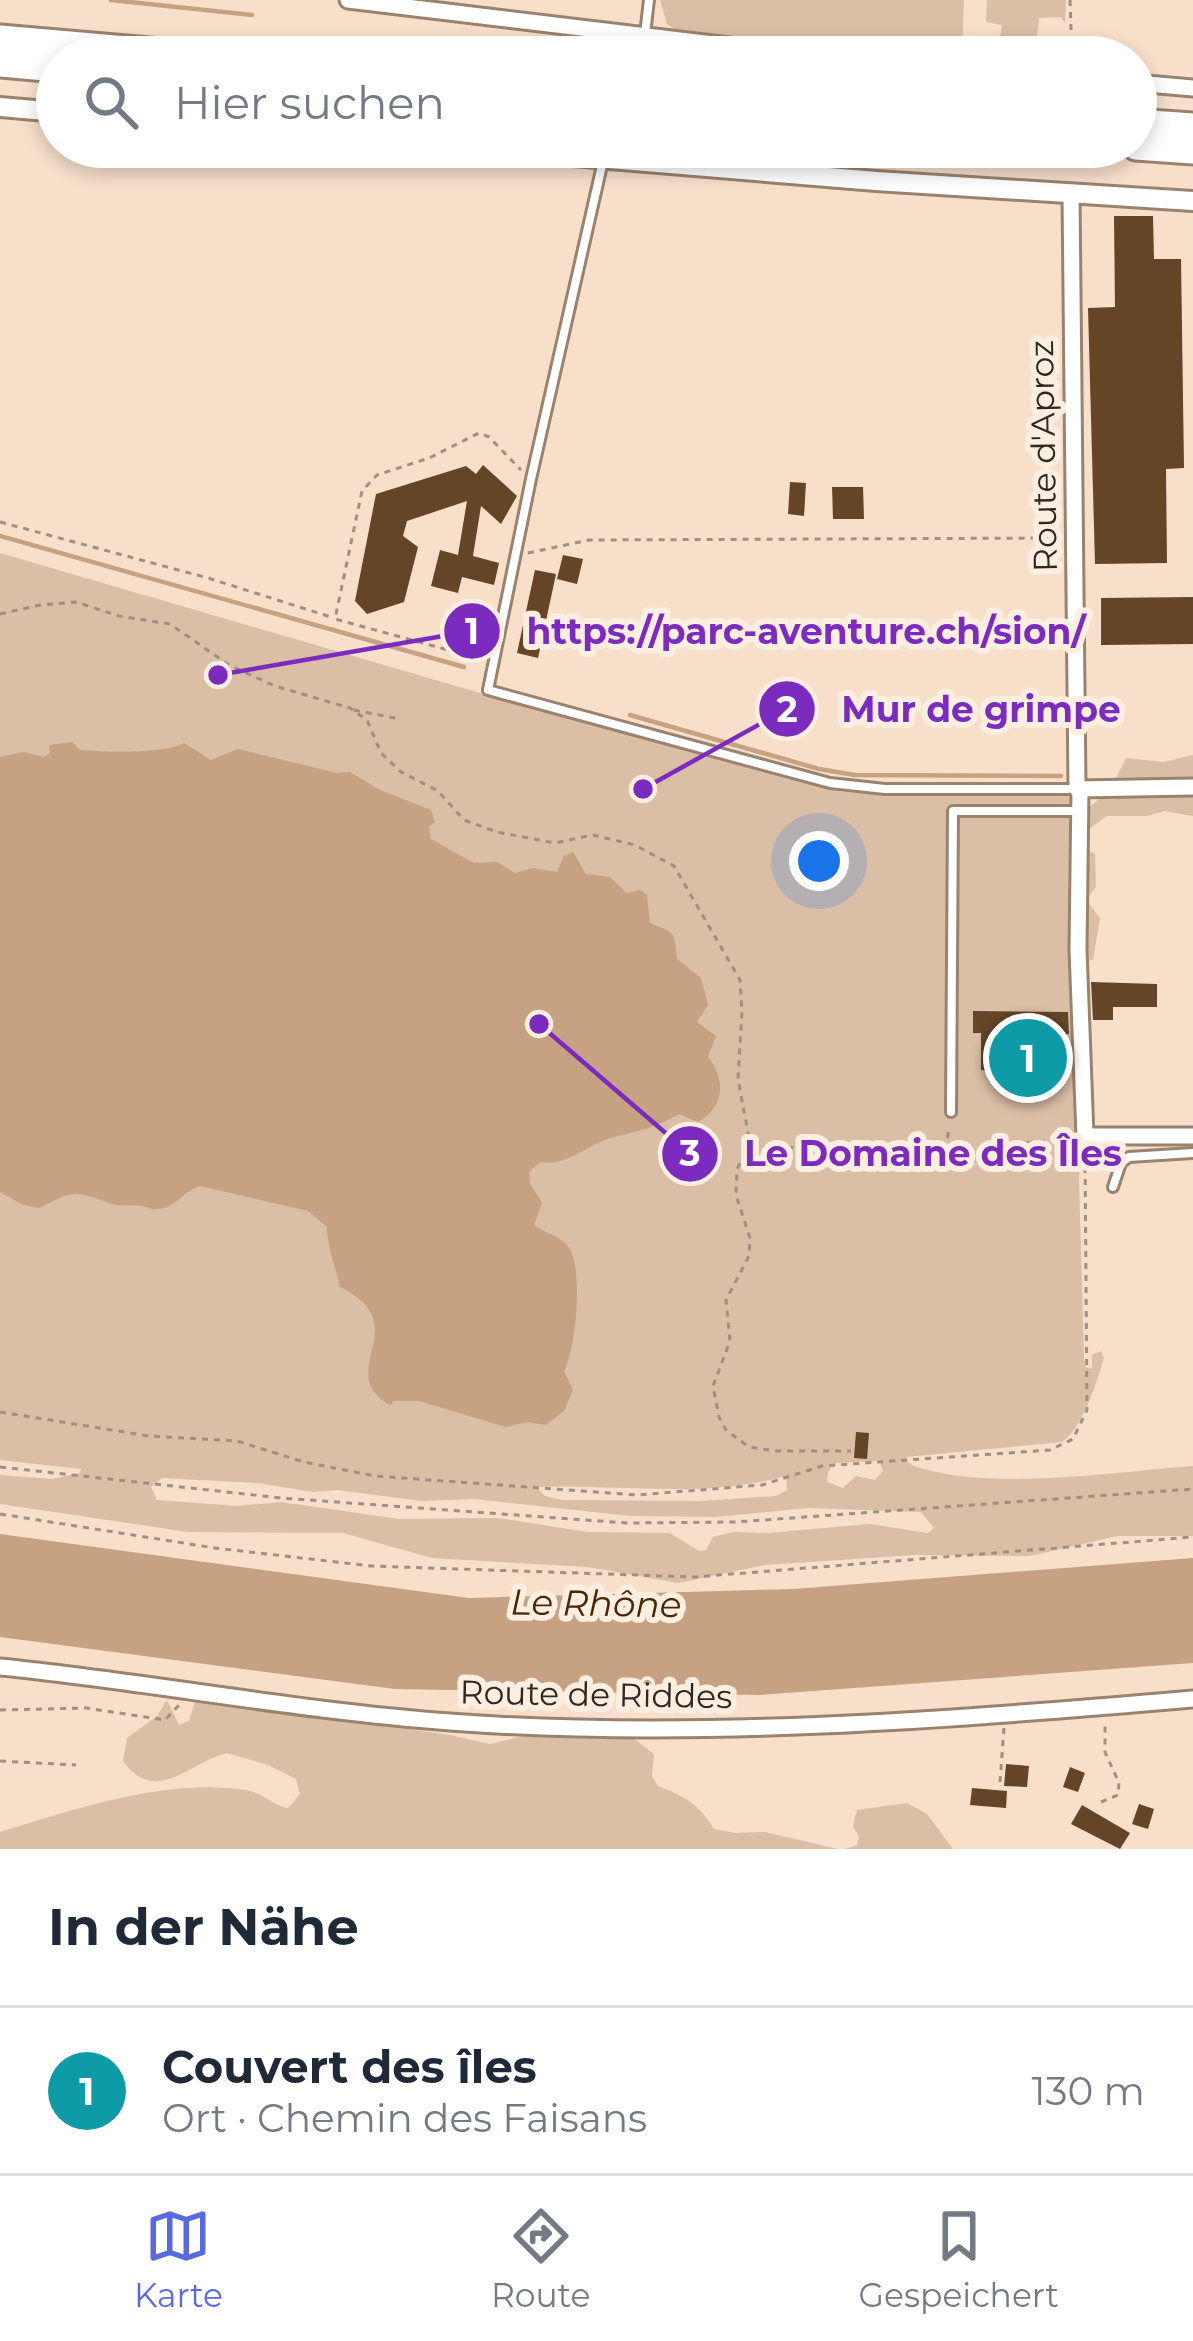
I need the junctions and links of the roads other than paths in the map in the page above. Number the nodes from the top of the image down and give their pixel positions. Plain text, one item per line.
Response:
1 (348, 0) edge
2 (649, 0) edge
3 (645, 36) joint
4 (0, 39) edge
5 (36, 42) edge
6 (0, 63) edge
7 (36, 66) edge
8 (1157, 85) edge
9 (1193, 88) edge
10 (0, 106) edge
11 (36, 110) edge
12 (1157, 124) edge
13 (1193, 127) edge
14 (1157, 147) edge
15 (1193, 150) edge
16 (602, 168) edge
17 (717, 168) edge
18 (1071, 193) junction
19 (1193, 201) edge
20 (1193, 787) edge
21 (1079, 789) junction
22 (1080, 812) junction
23 (951, 1112) road end
24 (1193, 1136) edge
25 (1193, 1154) edge
26 (1113, 1187) dead end
27 (0, 1667) edge
28 (1193, 1699) edge

1 - 3 street
2 - 3 lane
4 - 5 highway
6 - 7 highway
8 - 9 street
10 - 11 street
12 - 13 highway
14 - 15 highway
16 - 21 lane
17 - 18 street
18 - 19 street
18 - 21 street, Route d'Aproz
20 - 21 street
21 - 22 street, Route d'Aproz
22 - 23 lane
22 - 24 street, Route d'Aproz
25 - 26 lane
27 - 28 street, Route de Riddes

